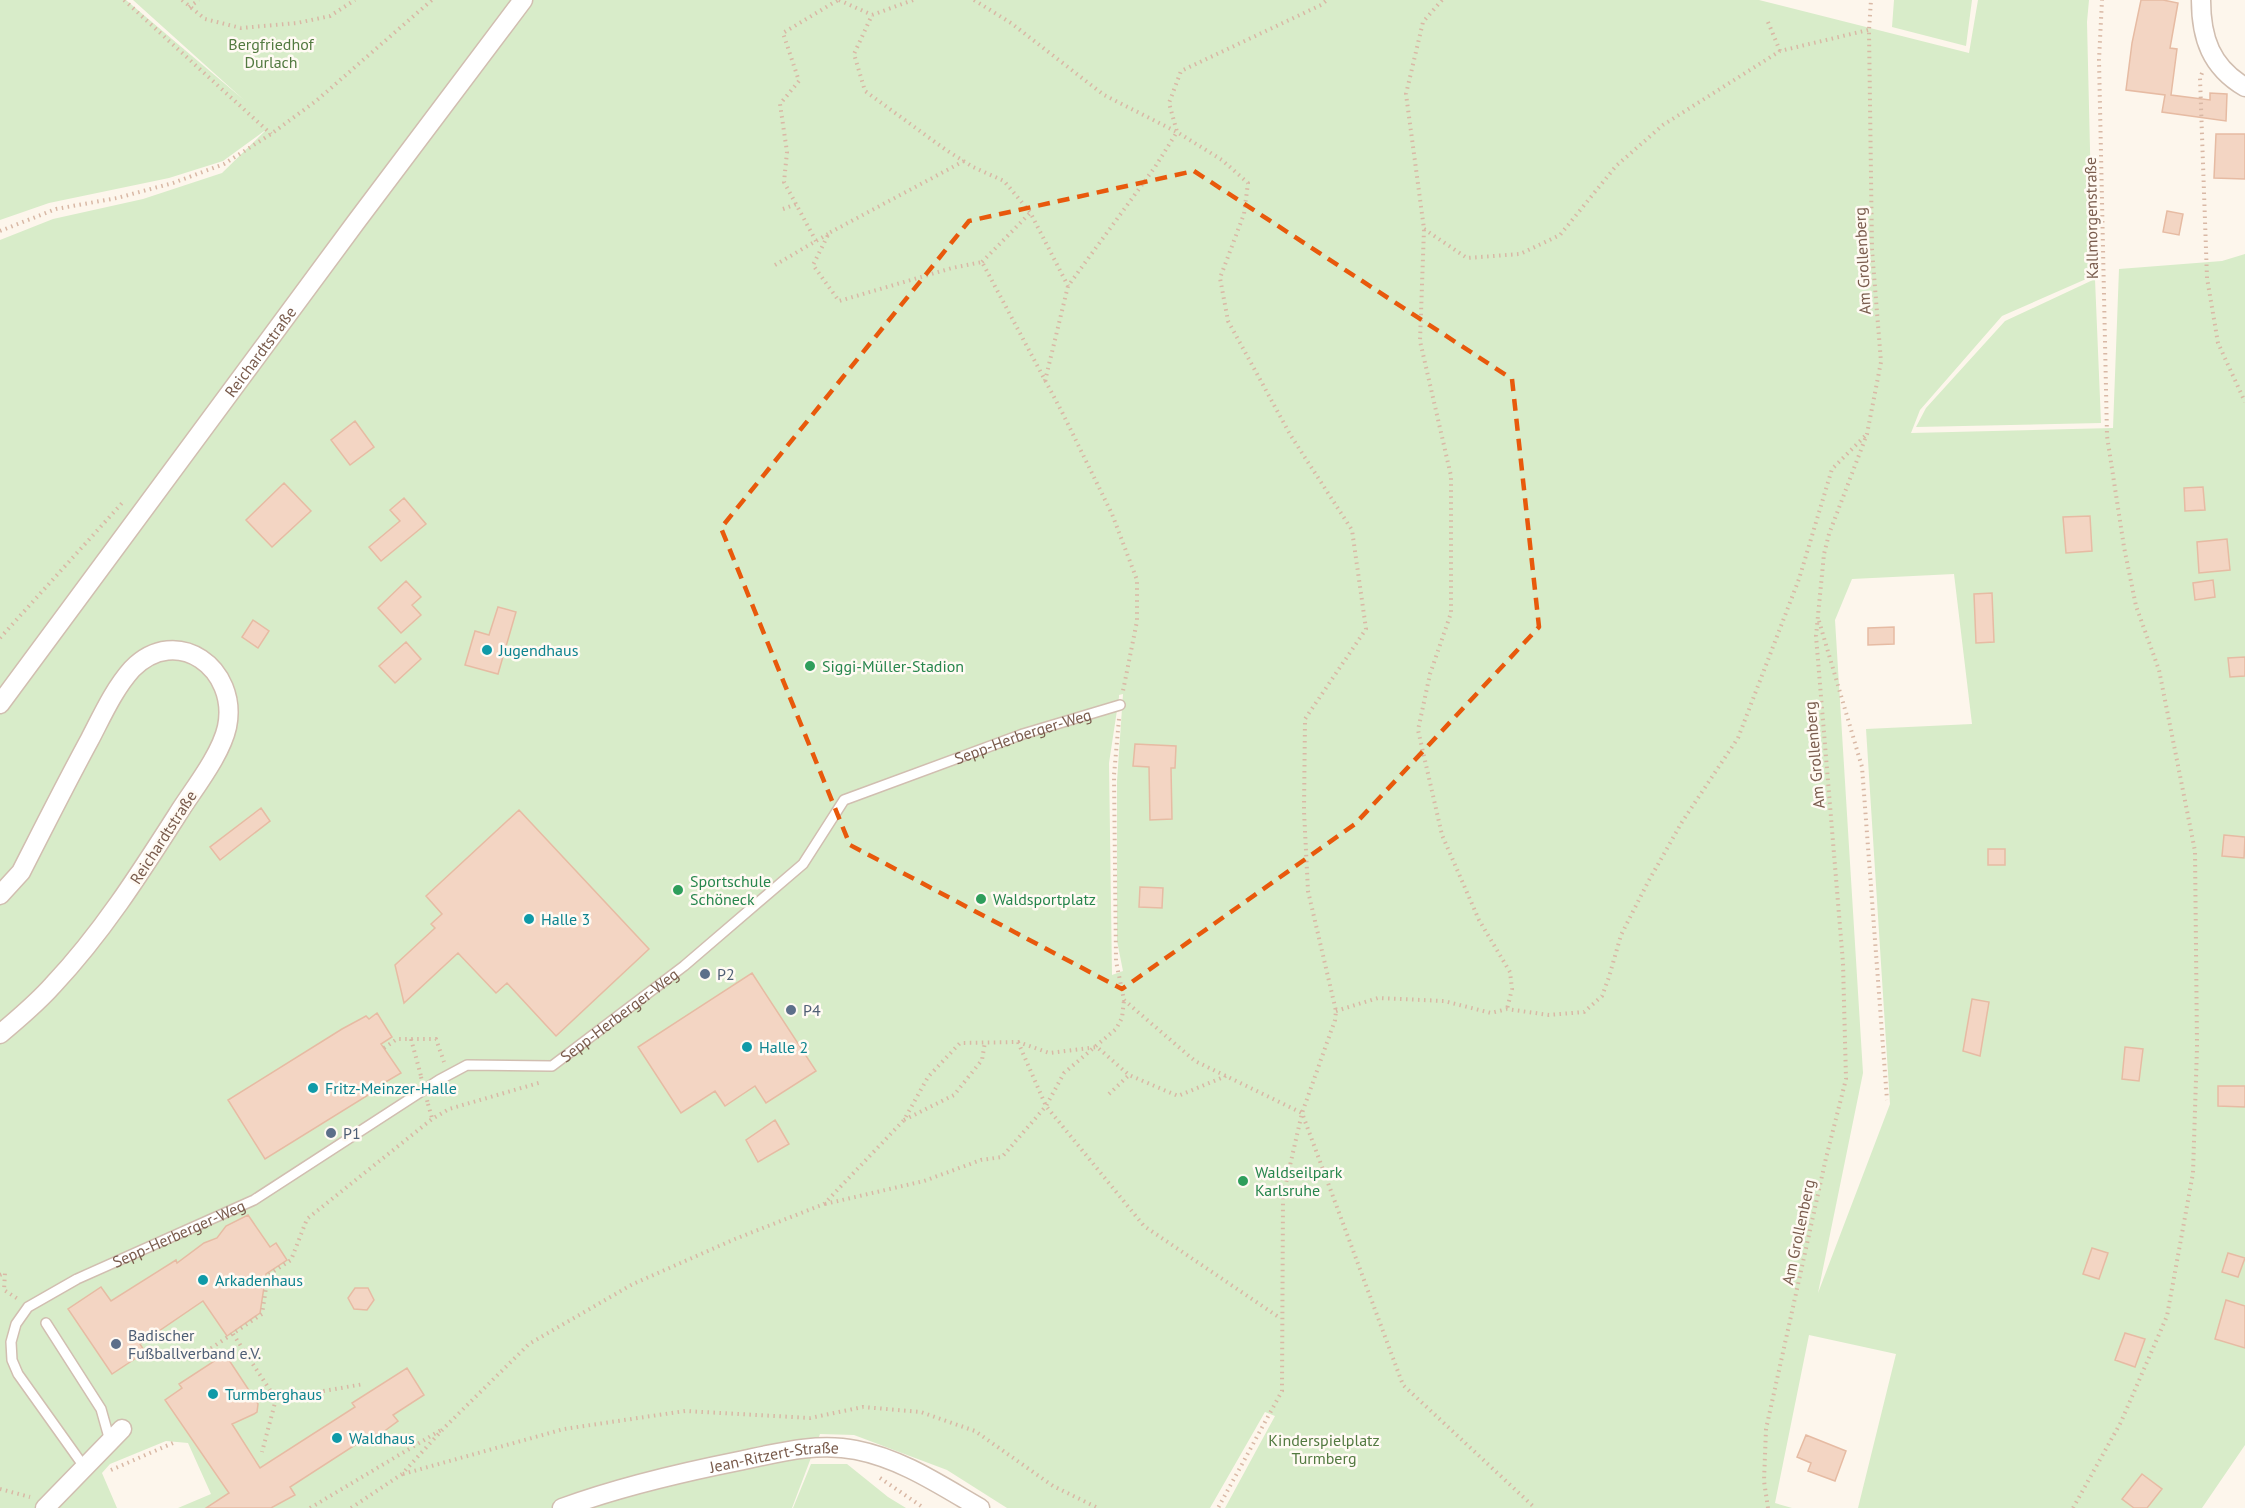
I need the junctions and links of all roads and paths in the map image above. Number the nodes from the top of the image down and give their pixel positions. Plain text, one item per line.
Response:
1 (124, 0) edge
2 (182, 0) edge
3 (199, 0) edge
4 (355, 0) edge
5 (432, 0) edge
6 (523, 0) edge
7 (838, 0) edge
8 (913, 0) edge
9 (974, 0) edge
10 (1328, 0) edge
11 (1442, 0) edge
12 (1871, 0) edge
13 (2102, 0) edge
14 (2201, 0) edge
15 (189, 7) junction
16 (872, 15) junction
17 (1768, 22) dead end
18 (1869, 30) junction
19 (1780, 51) junction
20 (2210, 52) junction
21 (2245, 87) edge
22 (1177, 132) junction
23 (271, 134) junction
24 (964, 161) junction
25 (797, 204) junction
26 (783, 209) dead end
27 (1031, 213) junction
28 (1424, 229) junction
29 (0, 231) edge
30 (834, 231) junction
31 (816, 241) junction
32 (982, 262) junction
33 (775, 266) dead end
34 (1068, 286) junction
35 (1045, 382) junction
36 (2245, 402) edge
37 (1867, 434) junction
38 (128, 497) dead end
39 (1818, 618) junction
40 (0, 638) edge
41 (0, 704) edge
42 (1120, 705) junction
43 (0, 896) edge
44 (1124, 1000) junction
45 (1506, 1009) junction
46 (1336, 1011) junction
47 (0, 1034) edge
48 (411, 1039) junction
49 (985, 1042) junction
50 (1018, 1042) junction
51 (1097, 1047) junction
52 (384, 1048) dead end
53 (1129, 1076) junction
54 (1226, 1076) junction
55 (439, 1080) junction
56 (544, 1081) dead end
57 (1109, 1094) dead end
58 (1887, 1100) dead end
59 (1046, 1106) junction
60 (1302, 1113) junction
61 (432, 1119) junction
62 (903, 1120) junction
63 (824, 1204) junction
64 (0, 1275) edge
65 (4, 1290) dead end
66 (1281, 1318) junction
67 (46, 1323) dead end
68 (233, 1334) junction
69 (189, 1350) dead end
70 (364, 1384) dead end
71 (276, 1399) junction
72 (444, 1428) junction
73 (116, 1435) joint
74 (173, 1443) dead end
75 (262, 1452) dead end
76 (874, 1454) junction
77 (85, 1468) junction
78 (104, 1472) dead end
79 (0, 1489) edge
80 (48, 1505) edge
81 (310, 1508) edge
82 (351, 1508) edge
83 (562, 1508) edge
84 (924, 1508) edge
85 (980, 1508) edge
86 (1218, 1508) edge
87 (1535, 1508) edge
88 (1768, 1508) edge
89 (2073, 1508) edge

1 - 23 path
2 - 15 path
3 - 15 path
4 - 15 path
5 - 23 path
6 - 41 street, Reichardtstraße
7 - 16 path
7 - 25 path
8 - 16 path
9 - 22 path
10 - 22 path
11 - 28 path
12 - 18 path, Am Grollenberg
13 - 89 path, Kallmorgenstraße
14 - 20 street
16 - 24 path
17 - 19 path
18 - 19 path
18 - 37 path, Am Grollenberg
19 - 28 path
20 - 21 street
20 - 36 path
22 - 34 path
22 - 46 path
23 - 29 path
24 - 27 path
24 - 30 path
25 - 26 path
25 - 31 path
27 - 32 path
27 - 34 path
28 - 45 path
30 - 31 path
30 - 32 path
31 - 33 path
32 - 35 path
34 - 35 path
35 - 42 path
37 - 39 path, Am Grollenberg
37 - 45 path
38 - 40 path
39 - 58 path
39 - 88 path, Am Grollenberg
42 - 44 path
42 - 55 lane, Sepp-Herberger-Weg
43 - 47 street, Reichardtstraße
44 - 51 path
44 - 54 path
45 - 46 path
46 - 60 path
48 - 52 path
48 - 55 path
48 - 61 path, bridge
49 - 50 path
49 - 62 path
49 - 62 path
50 - 51 path
50 - 59 path
51 - 53 path
51 - 59 path
53 - 54 path
53 - 57 path
54 - 60 path
55 - 77 lane, Sepp-Herberger-Weg
56 - 61 path
59 - 63 path
59 - 66 path
60 - 66 path
60 - 87 path
61 - 68 path
62 - 63 path
63 - 72 path
64 - 65 path
66 - 86 path
67 - 73 lane
68 - 69 path
68 - 71 path
70 - 71 path
71 - 75 path
72 - 81 path
72 - 82 path
73 - 77 street
74 - 78 path
76 - 83 street, Jean-Ritzert-Straße
76 - 84 path
76 - 85 street, Jean-Ritzert-Straße
77 - 80 street
79 - 80 path

